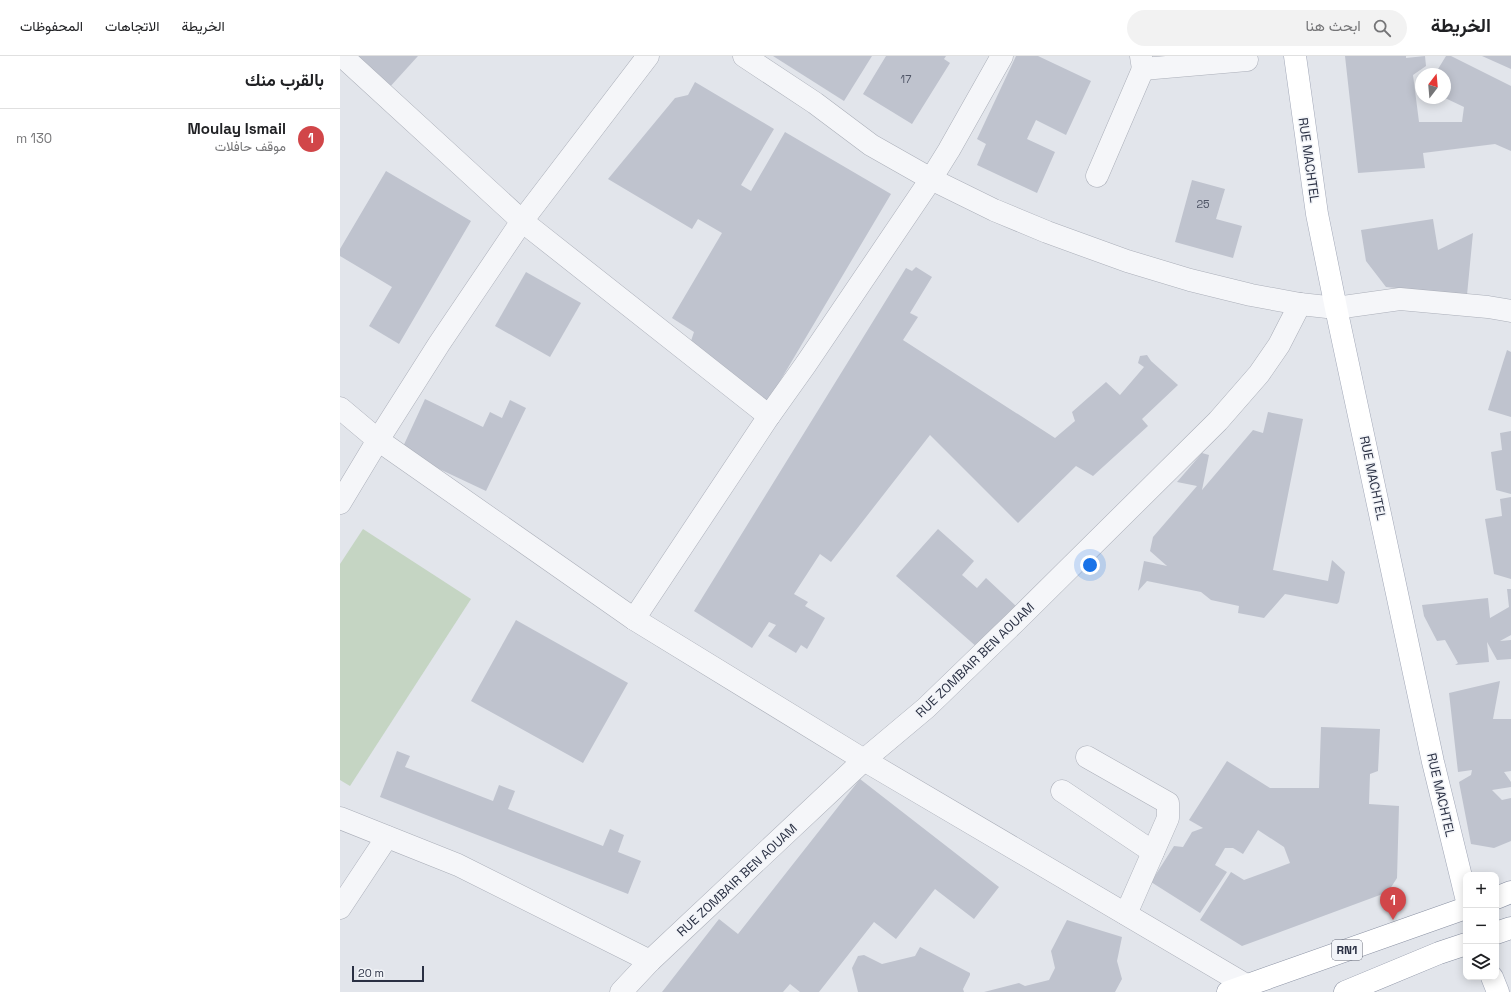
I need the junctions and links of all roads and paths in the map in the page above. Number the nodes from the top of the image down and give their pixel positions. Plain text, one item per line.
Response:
1 (342, 56) edge
2 (648, 56) edge
3 (744, 56) edge
4 (1002, 56) edge
5 (1295, 56) edge
6 (1247, 60) dead end
7 (1142, 63) edge
8 (1097, 176) dead end
9 (931, 179) junction
10 (522, 221) junction
11 (1300, 304) junction
12 (1336, 308) junction
13 (1511, 311) edge
14 (340, 408) edge
15 (769, 416) junction
16 (378, 440) junction
17 (340, 503) edge
18 (634, 619) junction
19 (1086, 757) dead end
20 (864, 760) junction
21 (1062, 791) dead end
22 (340, 818) edge
23 (387, 837) junction
24 (1153, 852) junction
25 (1463, 885) edge
26 (1511, 892) edge
27 (1499, 897) edge
28 (340, 908) edge
29 (1463, 909) edge
30 (1126, 914) junction
31 (1511, 928) edge
32 (1499, 932) edge
33 (1463, 945) edge
34 (650, 961) junction
35 (1493, 980) edge
36 (1237, 989) edge
37 (622, 992) edge
38 (1345, 992) edge
39 (1498, 992) edge

1 - 10 street
2 - 10 street
3 - 9 street
4 - 9 street
5 - 12 main road, RUE MACHTEL
6 - 7 street
7 - 8 street
9 - 11 street
9 - 15 street
10 - 15 street
10 - 16 street
11 - 12 street
11 - 20 street, RUE ZOMBAIR BEN AOUAM
12 - 13 street
12 - 25 main road, RUE MACHTEL
14 - 16 street
15 - 18 street
16 - 17 street
16 - 18 street
18 - 20 street
19 - 24 street
20 - 30 street
20 - 34 street, RUE ZOMBAIR BEN AOUAM
21 - 24 street
22 - 23 street
23 - 28 street
23 - 34 street
24 - 30 street
26 - 27 main road
29 - 36 main road, RN1
30 - 36 street
31 - 32 main road
33 - 38 main road
34 - 37 street, RUE ZOMBAIR BEN AOUAM
35 - 39 main road

